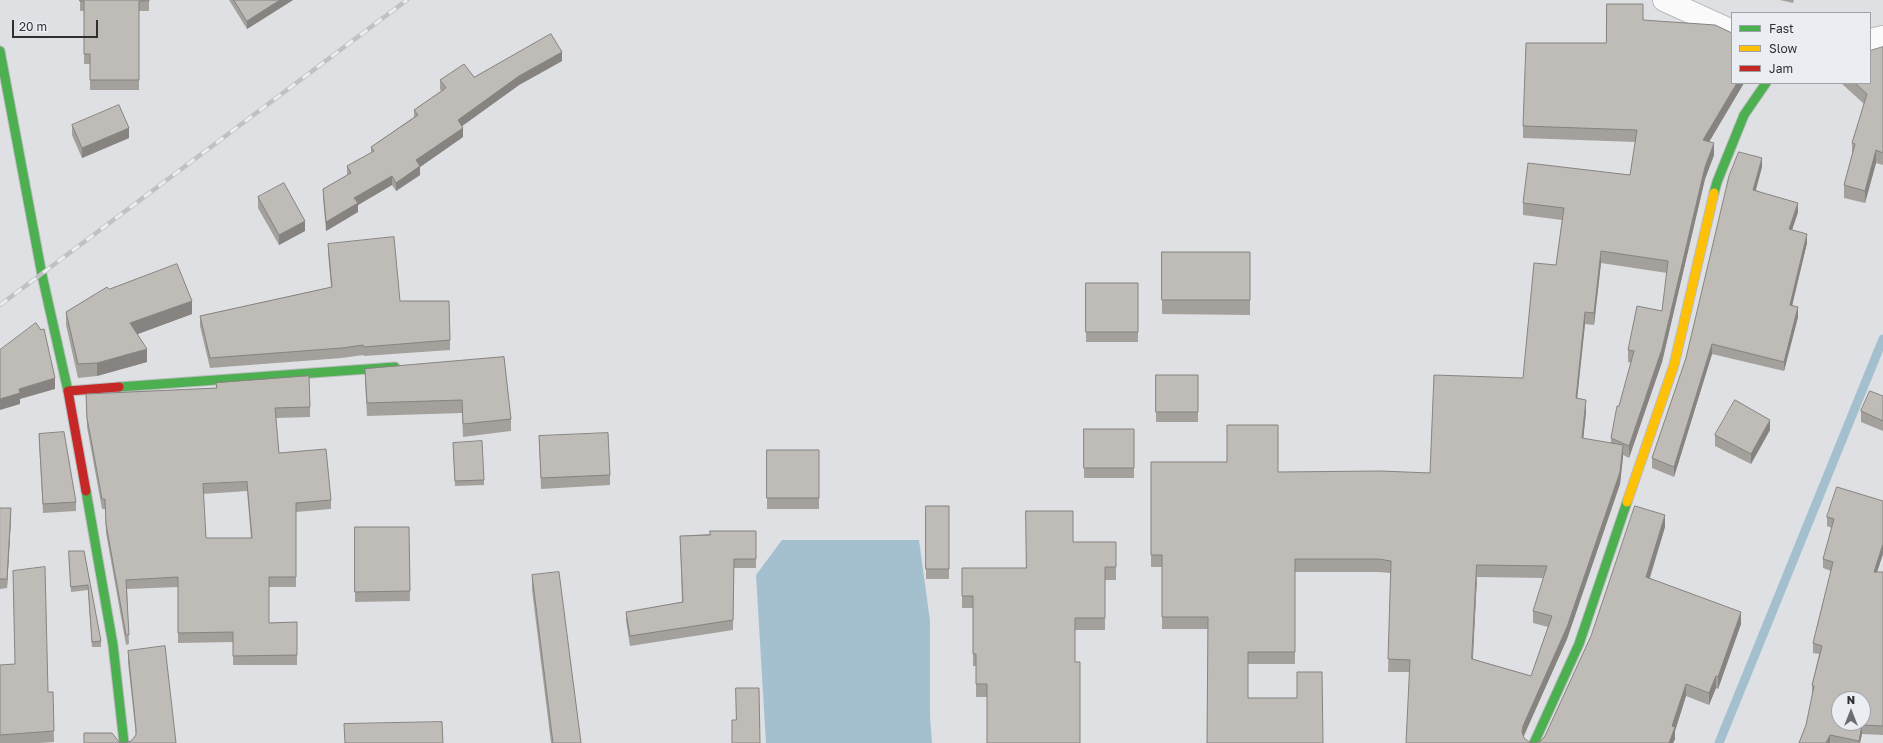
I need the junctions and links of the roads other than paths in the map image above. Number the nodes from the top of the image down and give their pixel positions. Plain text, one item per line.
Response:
1 (1664, 0) edge
2 (1731, 31) edge
3 (1883, 37) edge
4 (1871, 40) edge
5 (0, 51) edge
6 (1765, 84) edge
7 (405, 366) edge
8 (68, 391) junction
9 (124, 743) edge
10 (1534, 743) edge

1 - 2 street
3 - 4 street
5 - 8 street
6 - 10 street
7 - 8 street
8 - 9 street

